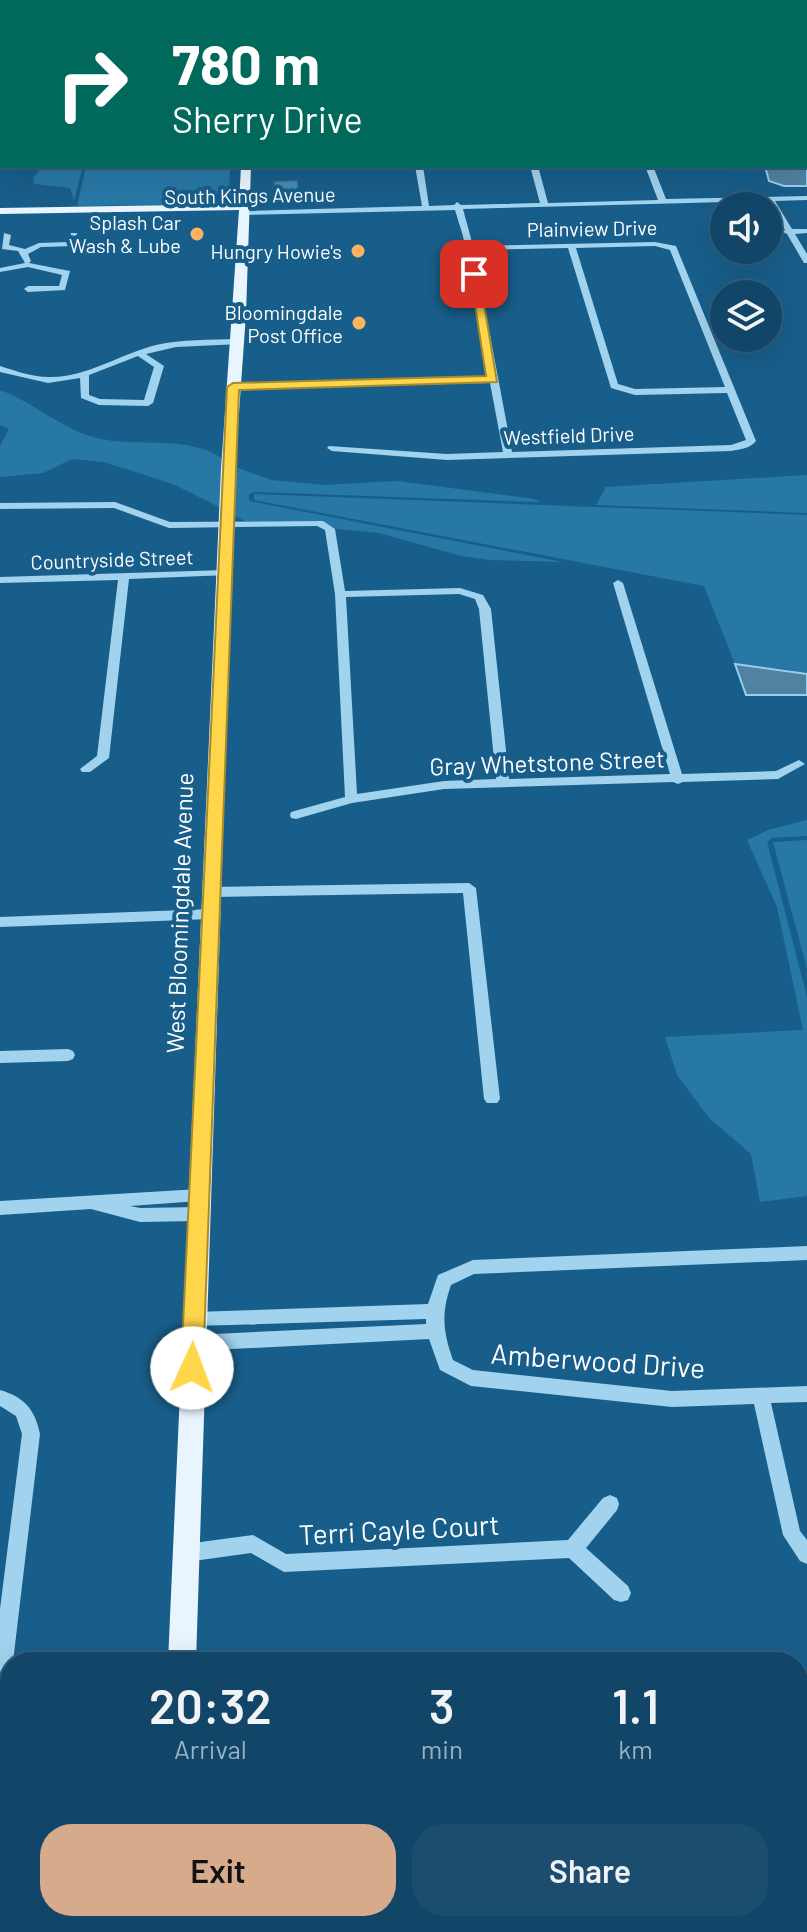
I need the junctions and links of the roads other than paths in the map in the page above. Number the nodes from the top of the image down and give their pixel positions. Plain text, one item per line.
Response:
1 (246, 168) edge
2 (419, 168) edge
3 (535, 168) edge
4 (650, 168) edge
5 (807, 198) edge
6 (782, 199) edge
7 (662, 200) junction
8 (710, 200) edge
9 (544, 203) junction
10 (425, 206) junction
11 (460, 207) junction
12 (244, 210) junction
13 (0, 211) edge
14 (0, 218) edge
15 (782, 222) edge
16 (807, 231) edge
17 (787, 232) junction
18 (7, 235) dead end
19 (74, 235) dead end
20 (571, 246) junction
21 (469, 248) junction
22 (26, 252) junction
23 (807, 261) edge
24 (28, 265) junction
25 (0, 270) edge
26 (28, 289) dead end
27 (237, 342) junction
28 (139, 353) junction
29 (0, 369) edge
30 (85, 376) junction
31 (493, 380) junction
32 (233, 387) junction
33 (732, 390) junction
34 (332, 448) dead end
35 (508, 455) junction
36 (0, 506) edge
37 (226, 524) junction
38 (225, 573) junction
39 (124, 576) junction
40 (0, 580) edge
41 (618, 583) dead end
42 (340, 594) junction
43 (799, 764) dead end
44 (86, 769) dead end
45 (678, 780) junction
46 (503, 783) junction
47 (351, 799) junction
48 (296, 815) dead end
49 (212, 903) junction
50 (0, 922) edge
51 (68, 1055) dead end
52 (0, 1057) edge
53 (492, 1099) dead end
54 (199, 1205) junction
55 (0, 1208) edge
56 (807, 1253) edge
57 (433, 1311) junction
58 (193, 1331) junction
59 (434, 1331) junction
60 (807, 1394) edge
61 (761, 1396) junction
62 (0, 1398) edge
63 (610, 1504) dead end
64 (573, 1549) junction
65 (186, 1553) junction
66 (807, 1555) edge
67 (621, 1593) dead end
68 (6, 1652) edge
69 (181, 1652) edge

1 - 12 main road, West Bloomingdale Avenue
2 - 10 street
3 - 9 street
4 - 7 street
5 - 6 street, South Kings Avenue
7 - 8 street, South Kings Avenue
7 - 9 street, South Kings Avenue
9 - 11 street, South Kings Avenue
10 - 11 street, South Kings Avenue
10 - 12 street, South Kings Avenue
11 - 21 street
12 - 13 main road, South Kings Avenue
12 - 14 main road, South Kings Avenue
12 - 27 main road, West Bloomingdale Avenue
15 - 17 street
16 - 17 street
17 - 23 street
18 - 22 street
19 - 22 street
20 - 21 street, Plainview Drive
20 - 33 street, Plainview Drive
20 - 33 street
21 - 31 street
22 - 24 street
24 - 25 street
24 - 26 street
27 - 28 street
27 - 32 main road, West Bloomingdale Avenue
28 - 30 street
28 - 30 street
29 - 30 street
31 - 32 street
31 - 35 street
32 - 37 main road, West Bloomingdale Avenue
33 - 35 street, Westfield Drive
34 - 35 street, Westfield Drive
36 - 37 street
37 - 38 main road, West Bloomingdale Avenue
37 - 42 street
38 - 39 street, Countryside Street
38 - 49 main road, West Bloomingdale Avenue
39 - 40 street, Countryside Street
39 - 44 street
41 - 45 street
42 - 46 street
42 - 47 street
43 - 45 street, Gray Whetstone Street
45 - 46 street, Gray Whetstone Street
46 - 47 street, Gray Whetstone Street
47 - 48 street, Gray Whetstone Street
49 - 50 street
49 - 53 street
49 - 54 main road, West Bloomingdale Avenue
51 - 52 street
54 - 55 street
54 - 58 main road, West Bloomingdale Avenue
56 - 57 street
57 - 58 street
57 - 59 street, Amberwood Drive
58 - 59 street
58 - 65 main road, West Bloomingdale Avenue
59 - 61 street, Amberwood Drive
60 - 61 street, Amberwood Drive
61 - 66 street
62 - 68 street
63 - 64 street
64 - 65 street, Terri Cayle Court
64 - 67 street
65 - 69 main road, West Bloomingdale Avenue

